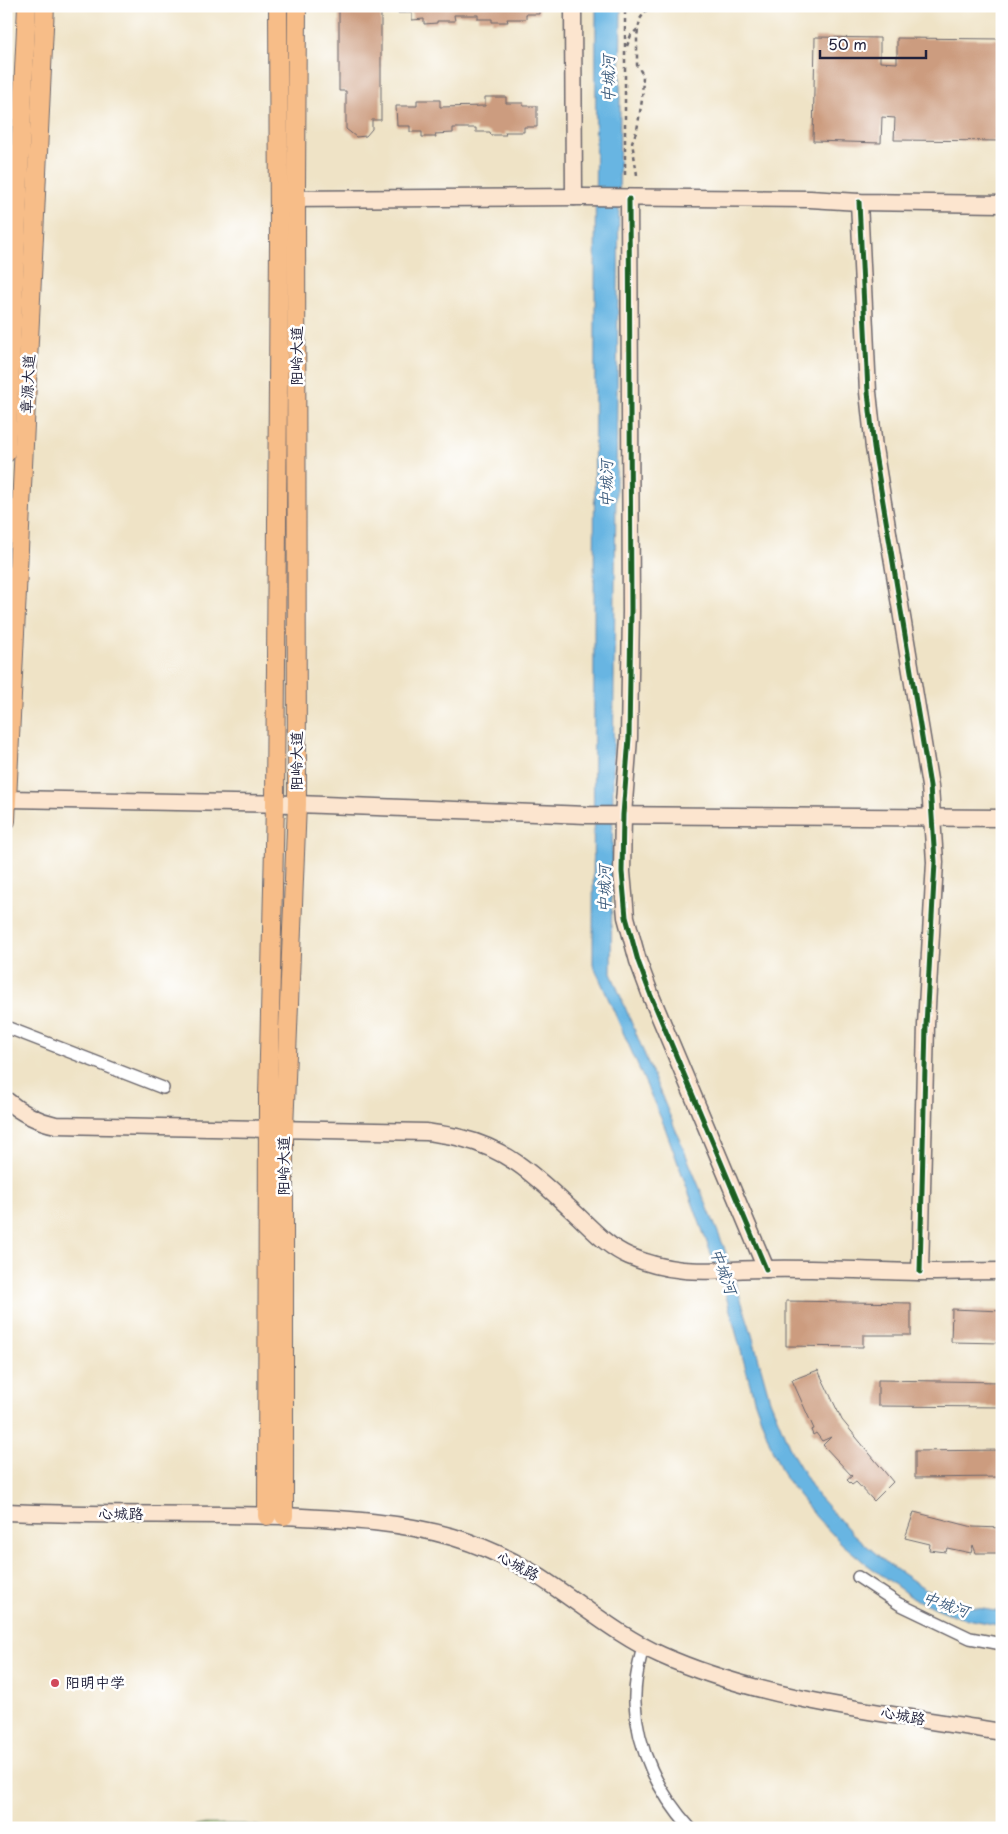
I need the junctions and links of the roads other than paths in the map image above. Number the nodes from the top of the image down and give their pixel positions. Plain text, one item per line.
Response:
1 (27, 6) edge
2 (45, 6) edge
3 (278, 6) edge
4 (297, 6) edge
5 (574, 6) edge
6 (578, 197) junction
7 (296, 198) junction
8 (278, 199) junction
9 (629, 199) junction
10 (859, 202) junction
11 (1002, 204) edge
12 (6, 453) edge
13 (8, 799) junction
14 (275, 804) junction
15 (297, 804) junction
16 (623, 815) junction
17 (933, 818) junction
18 (1002, 818) edge
19 (6, 821) edge
20 (6, 1027) edge
21 (163, 1088) dead end
22 (6, 1100) edge
23 (276, 1129) junction
24 (766, 1268) junction
25 (1002, 1271) edge
26 (920, 1272) junction
27 (6, 1512) edge
28 (276, 1516) junction
29 (858, 1577) dead end
30 (1002, 1644) edge
31 (643, 1646) junction
32 (1002, 1732) edge
33 (690, 1828) edge

1 - 12 main road, 章源大道
2 - 13 main road, 章源大道
3 - 8 main road, 阳岭大道
4 - 7 main road, 阳岭大道
5 - 6 street
6 - 7 street
6 - 9 street
7 - 8 street
7 - 15 main road, 阳岭大道
8 - 14 main road, 阳岭大道
9 - 10 street
9 - 16 street
10 - 11 street
10 - 17 street
13 - 14 street
13 - 19 main road, 章源大道
14 - 15 street
14 - 23 main road, 阳岭大道
15 - 16 street
15 - 23 main road, 阳岭大道
16 - 17 street
16 - 24 street
17 - 18 street
17 - 26 street
20 - 21 street
22 - 23 street
23 - 24 street
23 - 28 main road, 阳岭大道
24 - 26 street
25 - 26 street
27 - 28 street, 心城路
28 - 31 street, 心城路
29 - 30 street
31 - 32 street, 心城路
31 - 33 street

